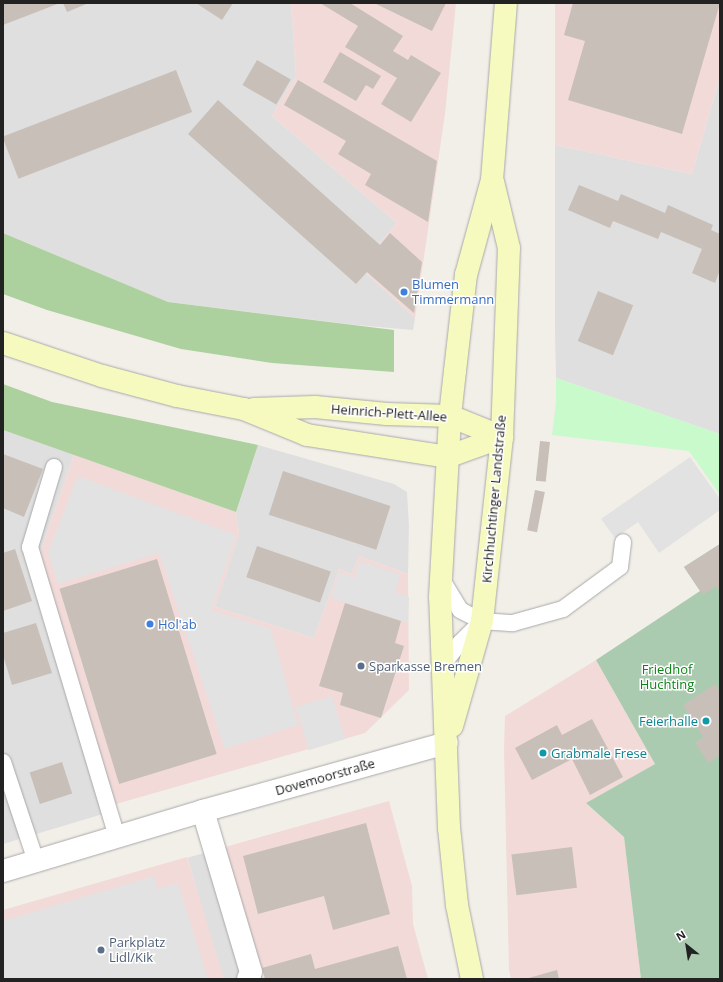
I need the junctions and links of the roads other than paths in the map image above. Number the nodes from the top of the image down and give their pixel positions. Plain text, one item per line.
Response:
1 (506, 3) edge
2 (492, 180) junction
3 (3, 343) edge
4 (244, 409) junction
5 (450, 416) junction
6 (502, 437) junction
7 (448, 457) junction
8 (54, 467) dead end
9 (623, 542) dead end
10 (441, 578) junction
11 (482, 621) junction
12 (443, 664) junction
13 (447, 743) junction
14 (3, 762) edge
15 (203, 811) junction
16 (117, 837) junction
17 (36, 861) junction
18 (3, 870) edge
19 (248, 979) edge
20 (472, 979) edge

1 - 2 main road, Kirchhuchtinger Landstraße
2 - 5 main road, Kirchhuchtinger Landstraße
2 - 6 main road, Kirchhuchtinger Landstraße
3 - 4 main road, Heinrich-Plett-Allee
4 - 5 main road, Heinrich-Plett-Allee
4 - 7 main road, Heinrich-Plett-Allee
5 - 6 main road, Heinrich-Plett-Allee
5 - 7 main road, Kirchhuchtinger Landstraße
6 - 7 main road, Heinrich-Plett-Allee
6 - 11 main road, Kirchhuchtinger Landstraße
7 - 10 main road, Kirchhuchtinger Landstraße
8 - 16 lane
9 - 11 lane
10 - 11 lane
10 - 12 main road, Kirchhuchtinger Landstraße
11 - 12 lane
11 - 13 main road, Kirchhuchtinger Landstraße
12 - 13 main road, Kirchhuchtinger Landstraße
13 - 15 street, Dovemoorstraße
13 - 20 main road, Kirchhuchtinger Landstraße
14 - 17 lane
15 - 16 street, Dovemoorstraße
15 - 19 street
16 - 17 street, Dovemoorstraße
17 - 18 street, Dovemoorstraße

